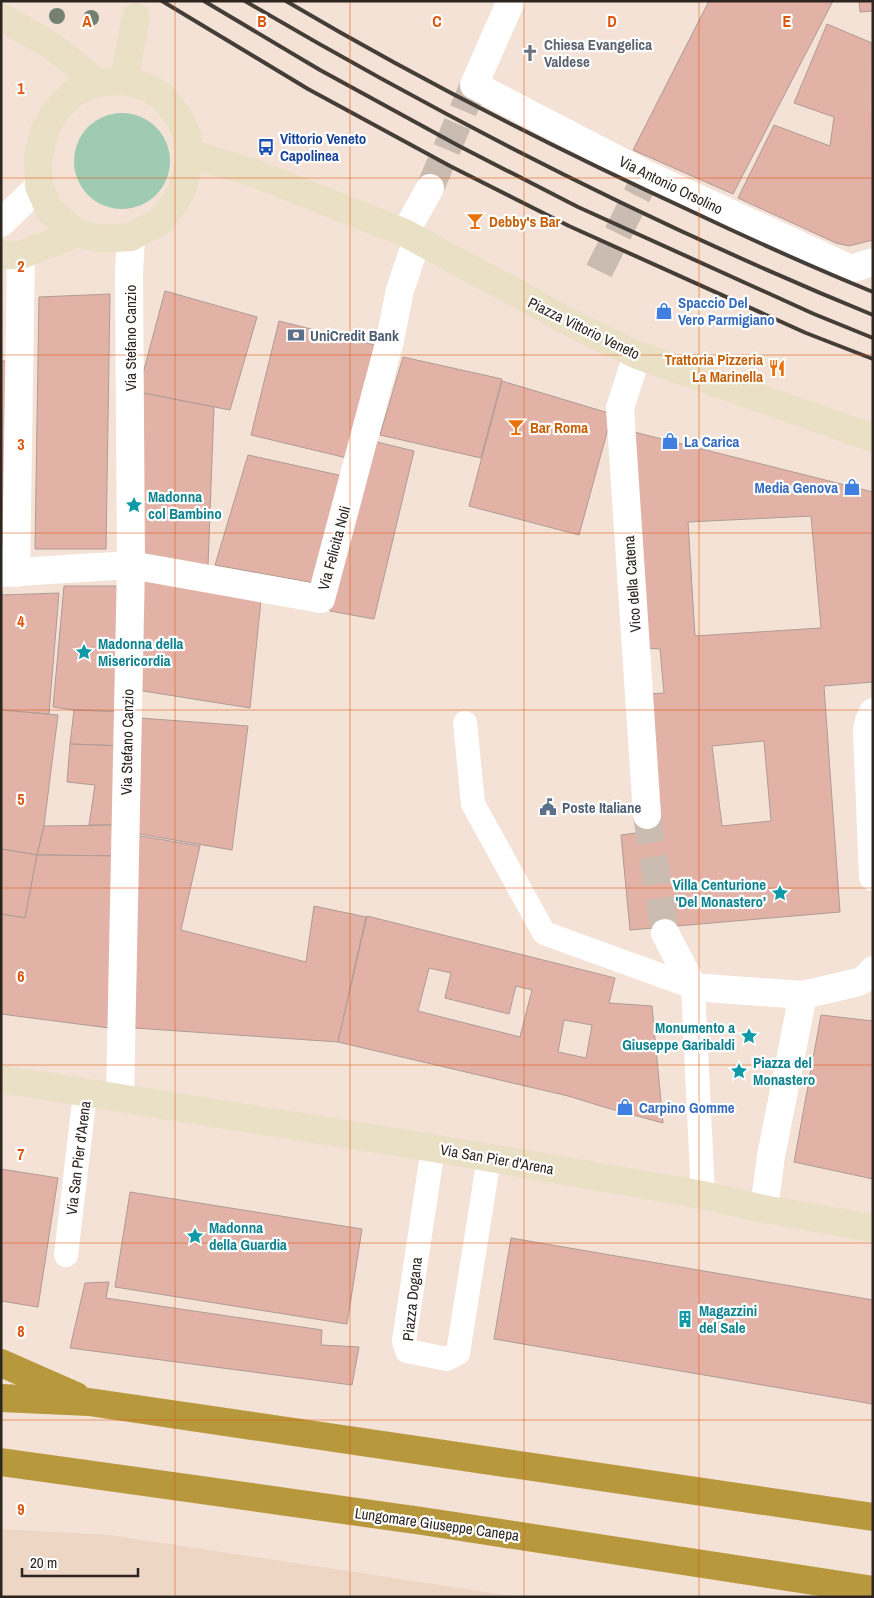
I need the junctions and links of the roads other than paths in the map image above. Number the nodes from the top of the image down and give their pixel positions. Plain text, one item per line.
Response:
1 (511, 1) edge
2 (1, 17) edge
3 (136, 17) dead end
4 (124, 80) junction
5 (97, 83) junction
6 (189, 154) junction
7 (39, 186) junction
8 (430, 188) tunnel mouth
9 (1, 223) edge
10 (77, 233) junction
11 (411, 236) junction
12 (131, 237) junction
13 (11, 255) edge
14 (873, 262) edge
15 (637, 355) junction
16 (873, 438) edge
17 (131, 565) junction
18 (9, 573) edge
19 (873, 712) edge
20 (464, 723) dead end
21 (647, 815) tunnel mouth
22 (873, 877) edge
23 (665, 933) tunnel mouth
24 (871, 977) edge
25 (693, 987) junction
26 (804, 995) junction
27 (1, 1079) edge
28 (120, 1098) junction
29 (432, 1148) junction
30 (489, 1158) junction
31 (703, 1195) junction
32 (764, 1209) junction
33 (873, 1228) edge
34 (66, 1255) dead end
35 (1, 1363) edge
36 (1, 1398) edge
37 (89, 1402) junction
38 (1, 1462) edge
39 (873, 1517) edge
40 (873, 1590) edge

1 - 14 street, Via Antonio Orsolino
2 - 5 street
3 - 4 street
4 - 5 street
4 - 6 street
5 - 7 street
6 - 11 street, Piazza Vittorio Veneto
6 - 12 street
7 - 9 street
7 - 10 street
8 - 11 street
10 - 12 street
10 - 13 street
11 - 15 street, Piazza Vittorio Veneto
11 - 17 street, Via Felicita Noli
12 - 17 street, Via Stefano Canzio
13 - 18 street
15 - 16 street, Piazza Vittorio Veneto
15 - 21 street, Vico della Catena
17 - 18 street
17 - 28 street, Via Stefano Canzio
19 - 22 street
20 - 25 lane
23 - 25 street
24 - 26 street
25 - 26 street
25 - 31 lane
26 - 32 street
27 - 28 street, Via San Pier d'Arena
28 - 29 street, Via San Pier d'Arena
28 - 34 lane, Via San Pier d'Arena
29 - 30 street, Via San Pier d'Arena
29 - 30 lane, Piazza Dogana
30 - 31 street, Via San Pier d'Arena
31 - 32 street, Via San Pier d'Arena
32 - 33 street, Via San Pier d'Arena
35 - 37 highway
36 - 37 highway
37 - 39 highway
38 - 40 highway, Lungomare Giuseppe Canepa

